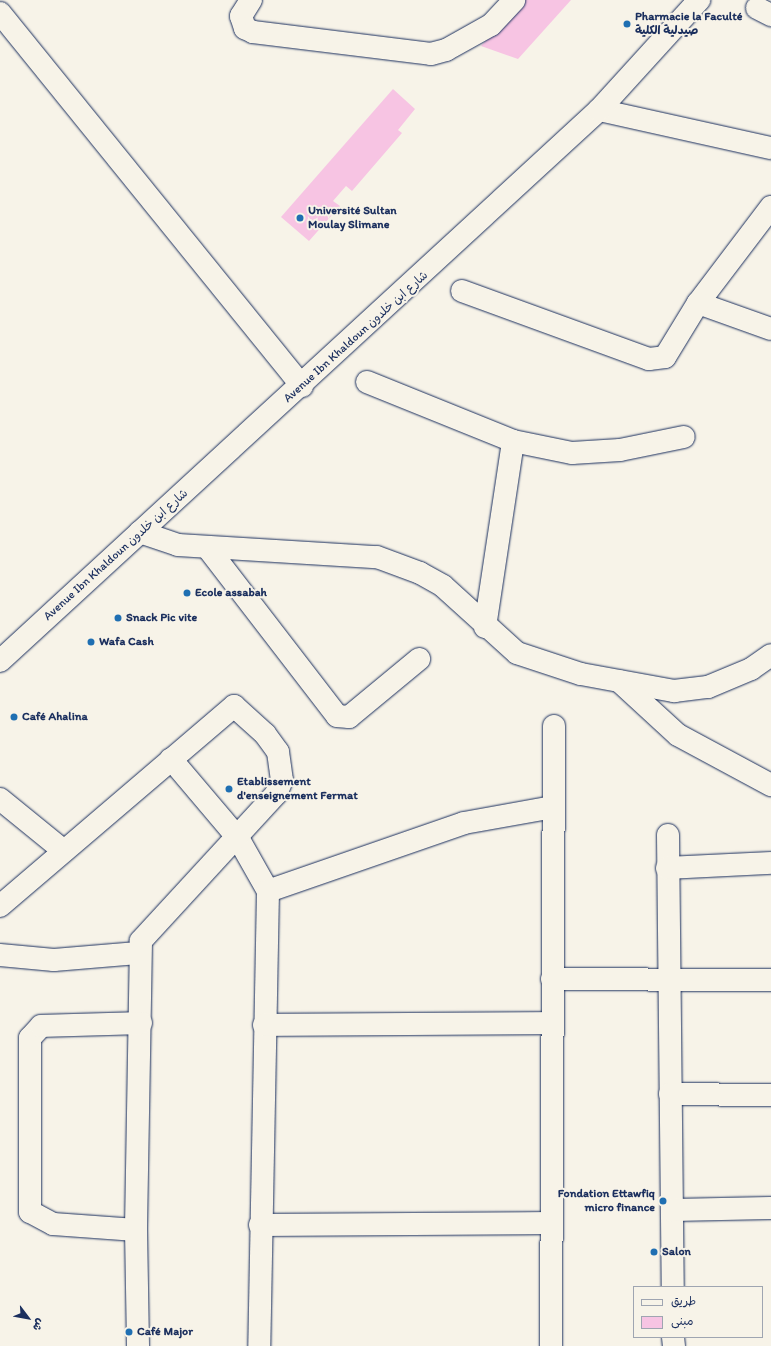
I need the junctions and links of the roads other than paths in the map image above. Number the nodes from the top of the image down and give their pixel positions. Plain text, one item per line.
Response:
1 (251, 0) edge
2 (514, 0) edge
3 (699, 0) edge
4 (0, 13) edge
5 (599, 110) junction
6 (771, 148) edge
7 (771, 207) edge
8 (462, 291) dead end
9 (698, 303) junction
10 (771, 329) edge
11 (367, 382) dead end
12 (302, 386) junction
13 (684, 437) dead end
14 (513, 442) junction
15 (140, 532) junction
16 (207, 547) junction
17 (485, 628) junction
18 (771, 655) edge
19 (419, 659) dead end
20 (0, 661) edge
21 (619, 682) junction
22 (554, 726) dead end
23 (171, 759) junction
24 (771, 785) edge
25 (0, 799) edge
26 (553, 807) junction
27 (668, 835) dead end
28 (238, 838) junction
29 (64, 852) junction
30 (771, 863) edge
31 (667, 868) junction
32 (268, 891) junction
33 (0, 906) edge
34 (138, 953) junction
35 (0, 955) edge
36 (552, 979) junction
37 (669, 980) junction
38 (771, 980) edge
39 (141, 1022) junction
40 (553, 1023) junction
41 (264, 1025) junction
42 (670, 1094) junction
43 (771, 1094) edge
44 (771, 1208) edge
45 (672, 1210) junction
46 (551, 1223) junction
47 (260, 1225) junction
48 (136, 1230) junction
49 (673, 1286) edge
50 (138, 1346) edge
51 (259, 1346) edge
52 (551, 1346) edge

1 - 2 street
3 - 5 street, Avenue Ibn Khaldoun شارع ابن خلدون
4 - 12 street
5 - 6 street
5 - 12 street, Avenue Ibn Khaldoun شارع ابن خلدون
7 - 9 street
8 - 9 street
9 - 10 street
11 - 14 street
12 - 15 street, Avenue Ibn Khaldoun شارع ابن خلدون
13 - 14 street
14 - 17 street
15 - 16 street
15 - 20 street, Avenue Ibn Khaldoun شارع ابن خلدون
16 - 17 street
16 - 19 street
17 - 21 street
18 - 21 street
21 - 24 street
22 - 26 street
23 - 28 street
23 - 28 street
23 - 29 street
25 - 29 street
26 - 32 street
26 - 36 street
27 - 31 street
28 - 32 street
28 - 34 street
29 - 33 street
30 - 31 street
31 - 37 street
32 - 41 street
34 - 35 street
34 - 39 street
36 - 37 street
36 - 40 street
37 - 38 street
37 - 42 street
39 - 48 street
39 - 48 street
40 - 41 street
40 - 46 street
41 - 47 street
42 - 43 street
42 - 45 street
44 - 45 street
45 - 49 street
46 - 47 street
46 - 52 street
47 - 51 street
48 - 50 street

